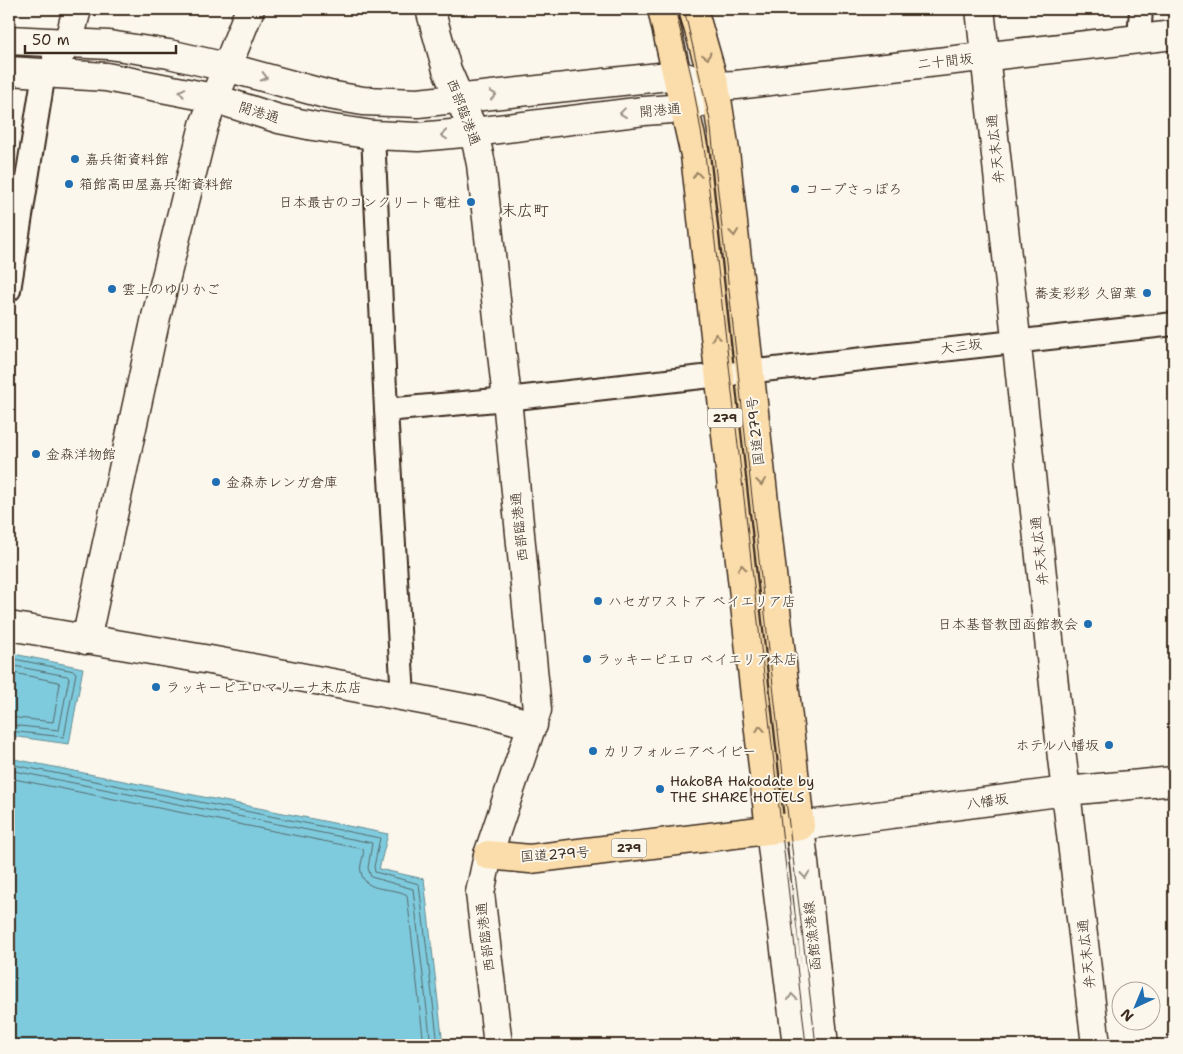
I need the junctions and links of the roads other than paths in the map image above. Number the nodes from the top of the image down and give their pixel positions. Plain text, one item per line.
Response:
1 (77, 9) edge
2 (250, 9) edge
3 (430, 9) edge
4 (662, 9) edge
5 (693, 9) edge
6 (980, 9) edge
7 (1141, 9) edge
8 (1174, 35) edge
9 (9, 40) edge
10 (1139, 40) junction
11 (68, 44) junction
12 (985, 57) junction
13 (226, 67) junction
14 (9, 71) edge
15 (44, 73) junction
16 (678, 75) junction
17 (715, 86) junction
18 (213, 98) junction
19 (460, 99) junction
20 (685, 108) junction
21 (474, 132) junction
22 (373, 135) junction
23 (9, 290) edge
24 (1174, 324) edge
25 (1016, 340) junction
26 (748, 371) junction
27 (720, 375) junction
28 (507, 399) junction
29 (386, 410) junction
30 (9, 626) edge
31 (86, 640) junction
32 (403, 697) junction
33 (532, 726) junction
34 (1174, 781) edge
35 (1066, 791) junction
36 (800, 826) junction
37 (770, 830) junction
38 (488, 855) junction
39 (498, 1045) edge
40 (797, 1045) edge
41 (824, 1045) edge
42 (1096, 1045) edge

1 - 11 street
2 - 13 street
3 - 19 street, 西部臨港通
4 - 16 highway, 国道279号 / 279
5 -> 17 highway, 国道279号 / 279
6 - 12 street, 弁天末広通
7 - 10 street
8 - 10 street, 二十間坂
9 - 11 street
10 - 12 street, 二十間坂
11 - 13 street
11 - 15 street
12 - 17 street, 二十間坂
12 - 25 street, 弁天末広通
13 - 18 street
13 -> 19 street
14 - 15 street, 開港通
18 -> 15 street, 開港通
15 - 23 street
16 - 17 street
19 -> 16 street
16 - 20 highway, 国道279号 / 279
17 - 20 street, 開港通
17 -> 26 highway, 国道279号 / 279
18 - 22 street, 開港通
18 - 31 street
19 - 21 street, 西部臨港通
20 -> 21 street, 開港通
27 -> 20 highway, 国道279号 / 279
21 -> 22 street, 開港通
21 - 28 street, 西部臨港通
22 - 29 street
24 - 25 street, 大三坂
25 - 26 street, 大三坂
25 - 35 street, 弁天末広通
26 - 27 street, 大三坂
26 -> 36 highway, 国道279号 / 279
27 - 28 street, 大三坂
37 -> 27 highway, 国道279号 / 279
28 - 29 street, 大三坂
28 - 33 street, 西部臨港通
29 - 32 street
30 - 31 street
31 - 32 street
32 - 33 street
33 - 38 street, 西部臨港通
34 - 35 street, 八幡坂
35 - 36 street, 八幡坂
35 - 42 street, 弁天末広通
36 - 37 highway, 国道279号 / 279
36 -> 41 street, 函館漁港線
37 - 38 highway, 国道279号 / 279
40 -> 37 street, 函館漁港線
38 - 39 street, 西部臨港通

